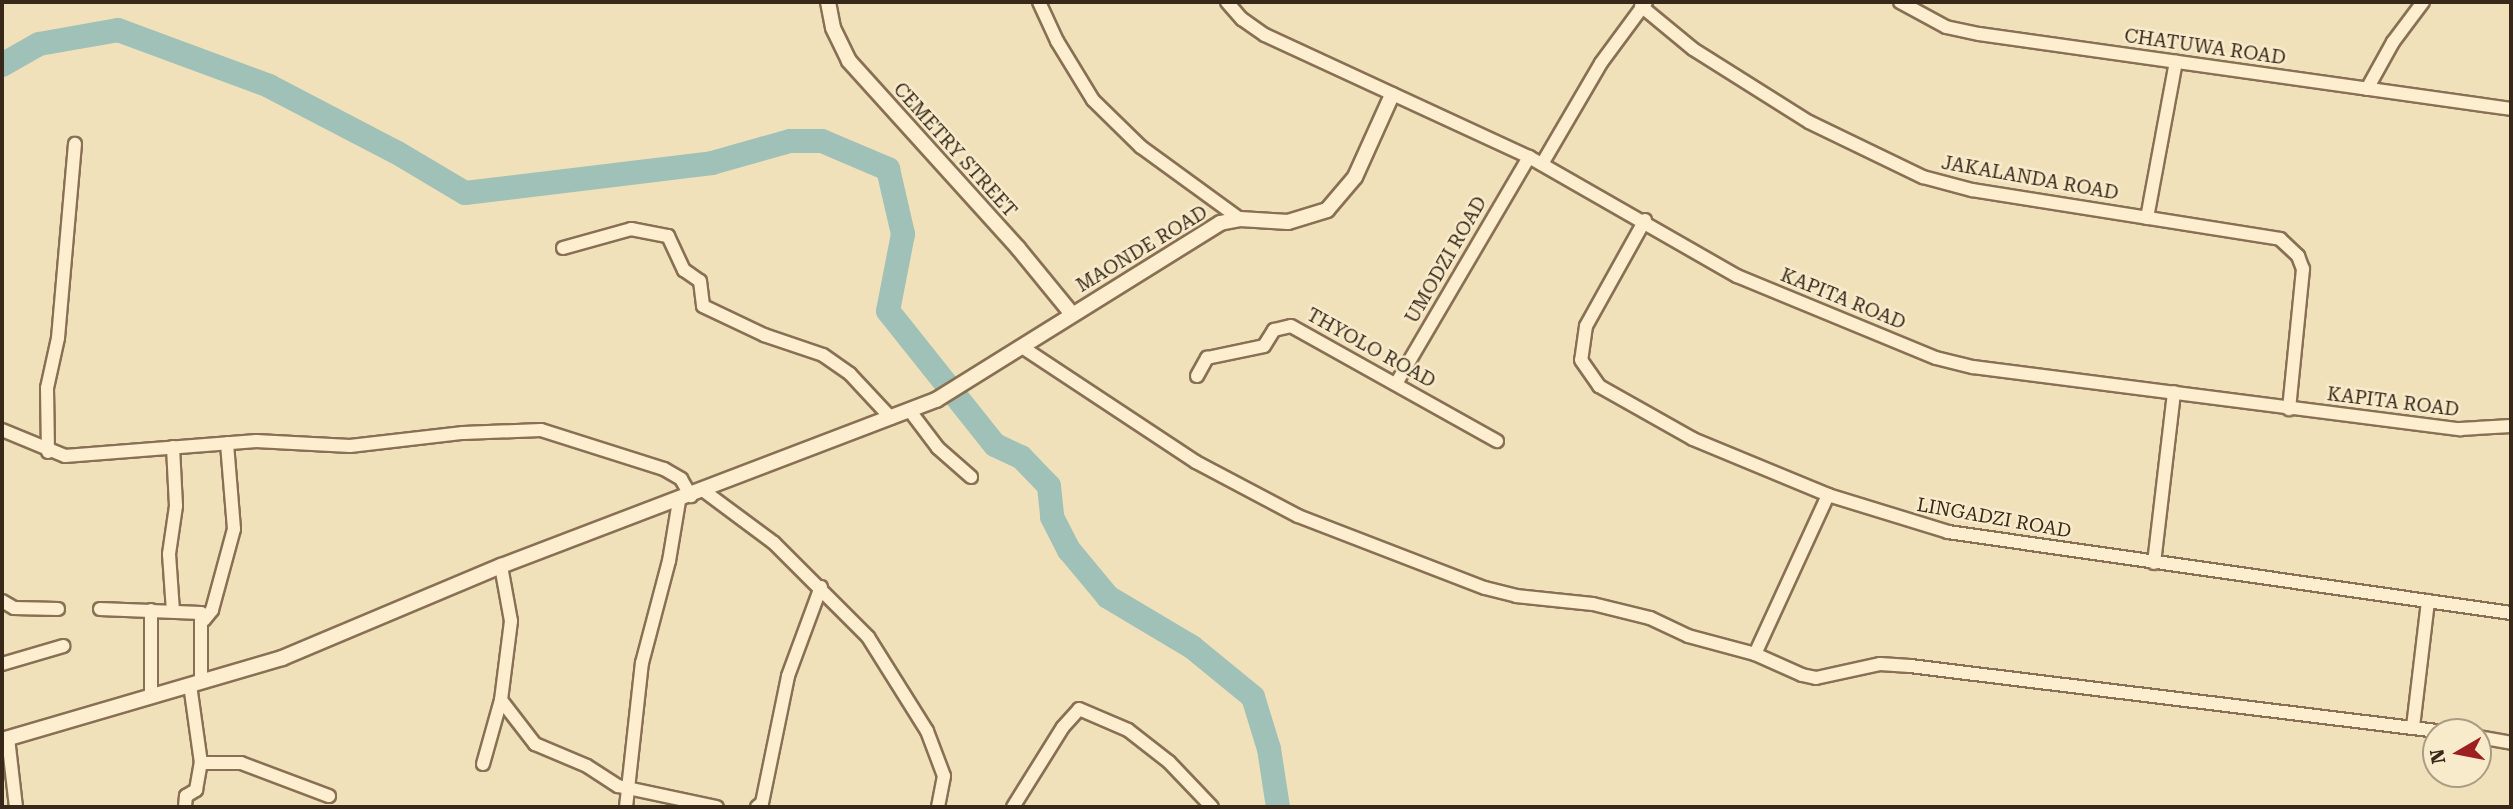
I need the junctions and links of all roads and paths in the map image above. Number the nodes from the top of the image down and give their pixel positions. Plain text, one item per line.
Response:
1 (828, 2) edge
2 (1039, 2) edge
3 (1227, 2) edge
4 (1900, 2) edge
5 (2423, 2) edge
6 (1644, 4) edge
7 (2176, 62) junction
8 (2367, 89) junction
9 (1392, 95) junction
10 (2511, 109) edge
11 (75, 144) dead end
12 (1529, 157) junction
13 (1542, 164) junction
14 (2147, 218) junction
15 (1240, 219) junction
16 (1645, 220) junction
17 (562, 248) dead end
18 (1072, 314) junction
19 (1022, 348) junction
20 (1197, 376) dead end
21 (1397, 382) junction
22 (2174, 392) junction
23 (2289, 409) junction
24 (910, 411) junction
25 (891, 418) junction
26 (2511, 426) edge
27 (2, 430) edge
28 (1497, 441) dead end
29 (227, 443) junction
30 (173, 447) junction
31 (48, 452) junction
32 (971, 477) dead end
33 (1828, 495) junction
34 (691, 496) junction
35 (2154, 563) junction
36 (501, 566) junction
37 (821, 587) junction
38 (2, 601) edge
39 (2428, 601) junction
40 (58, 609) dead end
41 (100, 609) dead end
42 (151, 610) junction
43 (173, 611) junction
44 (2511, 613) edge
45 (204, 620) junction
46 (63, 646) dead end
47 (1755, 654) junction
48 (2, 664) edge
49 (195, 684) junction
50 (151, 695) junction
51 (501, 700) junction
52 (2413, 727) junction
53 (2422, 728) edge
54 (5, 739) edge
55 (2492, 740) edge
56 (2511, 743) edge
57 (201, 762) junction
58 (483, 764) dead end
59 (627, 788) junction
60 (330, 796) dead end
61 (16, 807) edge
62 (185, 807) edge
63 (626, 807) edge
64 (718, 807) edge
65 (757, 807) edge
66 (938, 807) edge
67 (1013, 807) edge
68 (1212, 807) edge

1 - 18 street, CEMETRY STREET
2 - 15 street
3 - 9 street, KAPITA ROAD
4 - 7 street, CHATUWA ROAD
5 - 8 street
6 - 13 street
6 - 14 street, JAKALANDA ROAD
7 - 8 street, CHATUWA ROAD
7 - 14 street
8 - 10 street, CHATUWA ROAD
9 - 12 street, KAPITA ROAD
9 - 15 street, MAONDE ROAD
11 - 31 street
12 - 13 street, KAPITA ROAD
12 - 21 street, UMODZI ROAD
13 - 16 street, KAPITA ROAD
14 - 23 street, JAKALANDA ROAD
15 - 18 street, MAONDE ROAD
16 - 22 street, KAPITA ROAD
16 - 33 street, LINGADZI ROAD
17 - 25 street
18 - 19 street, MAONDE ROAD
19 - 24 street, MAONDE ROAD
19 - 47 street
20 - 21 street, THYOLO ROAD
21 - 28 street, THYOLO ROAD
22 - 23 street, KAPITA ROAD
22 - 35 street
23 - 26 street, KAPITA ROAD
24 - 25 street, MAONDE ROAD
24 - 32 street
25 - 34 street, MAONDE ROAD
27 - 31 street
29 - 30 street
29 - 34 street
29 - 45 street
30 - 31 street
30 - 43 street
33 - 35 street, LINGADZI ROAD
33 - 47 street
34 - 36 street, MAONDE ROAD
34 - 37 street
34 - 59 street
35 - 39 street, LINGADZI ROAD
36 - 49 street, MAONDE ROAD
36 - 51 street
37 - 65 street
37 - 66 street
38 - 40 street
39 - 44 street, LINGADZI ROAD
39 - 52 street
41 - 42 street
42 - 43 street
42 - 50 street
43 - 45 street
45 - 49 street
46 - 48 street
47 - 52 street
49 - 50 street, MAONDE ROAD
49 - 57 street
50 - 54 street, MAONDE ROAD
51 - 58 street
51 - 59 street
52 - 53 street
54 - 61 street
55 - 56 street
57 - 60 street
57 - 62 street
59 - 63 street
59 - 64 street
67 - 68 street

